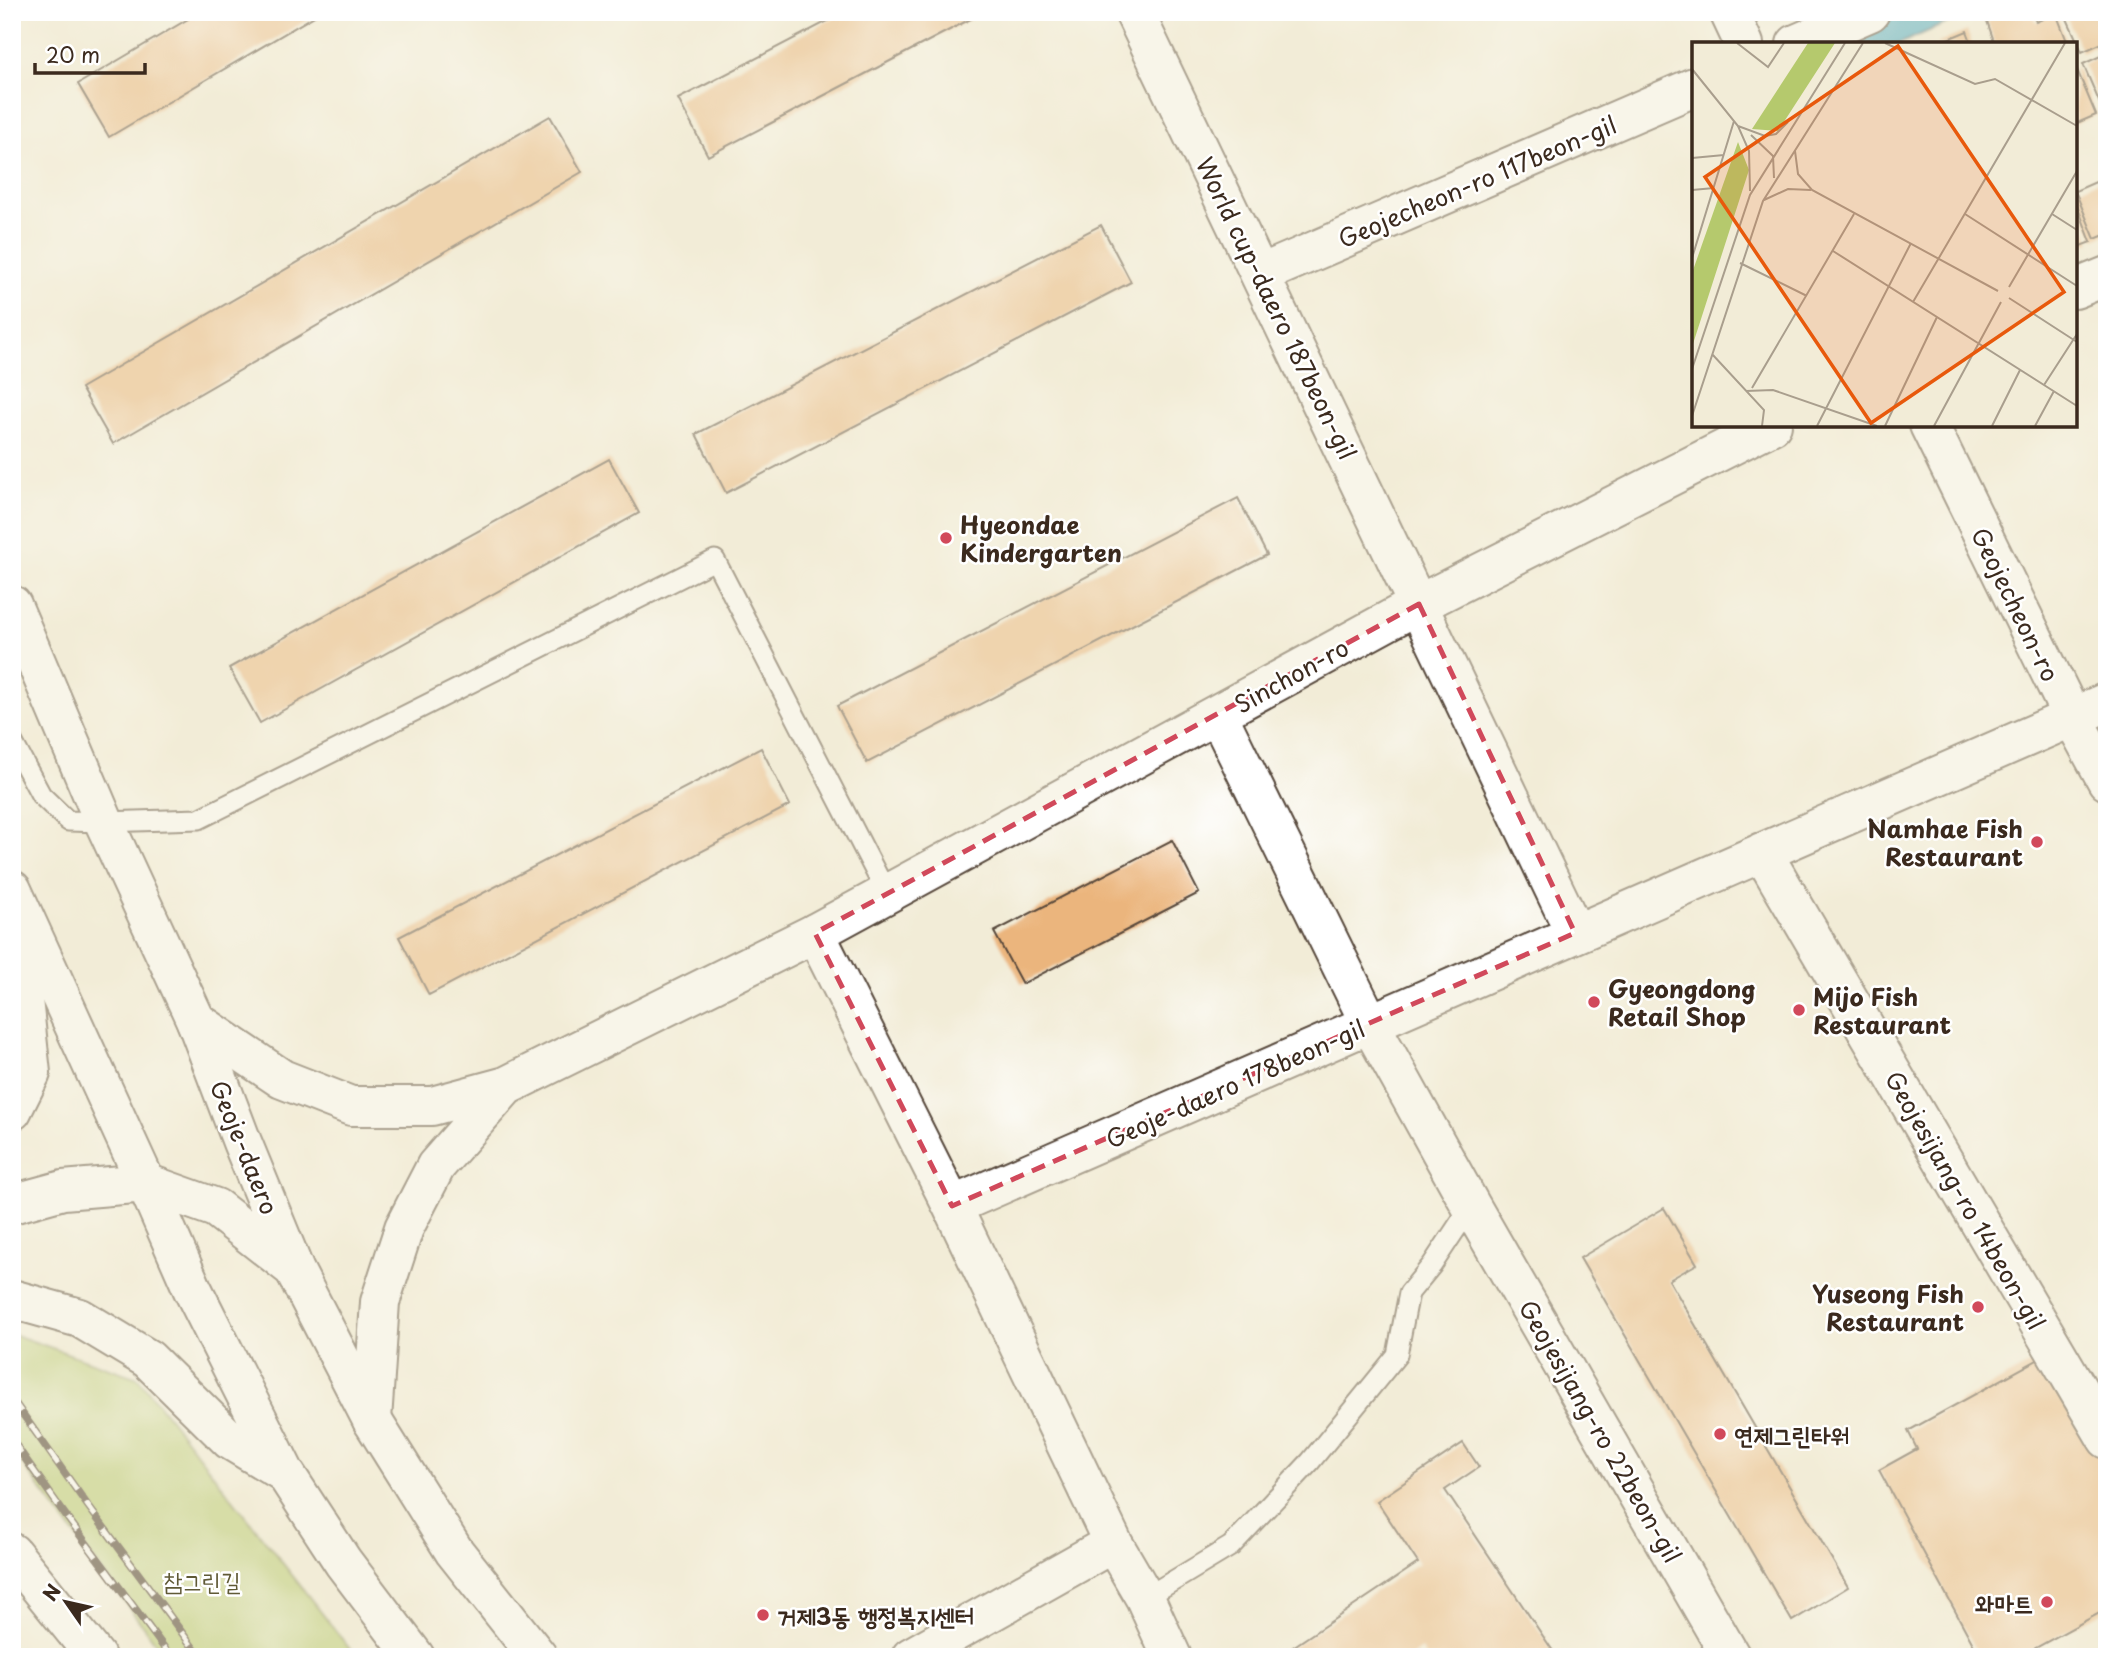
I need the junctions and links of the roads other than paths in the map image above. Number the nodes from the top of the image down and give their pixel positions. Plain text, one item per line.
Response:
1 (1135, 12) edge
2 (1729, 12) edge
3 (1870, 12) edge
4 (1743, 42) edge
5 (1801, 42) edge
6 (1692, 89) edge
7 (1261, 274) junction
8 (2107, 276) edge
9 (2077, 288) edge
10 (1768, 427) edge
11 (1930, 427) edge
12 (1419, 604) junction
13 (12, 605) edge
14 (2107, 702) edge
15 (1218, 715) junction
16 (2072, 717) junction
17 (12, 741) edge
18 (2107, 781) edge
19 (104, 822) junction
20 (1762, 852) junction
21 (12, 890) edge
22 (887, 894) junction
23 (815, 933) junction
24 (1575, 933) junction
25 (12, 969) edge
26 (196, 1021) junction
27 (1370, 1024) junction
28 (506, 1086) junction
29 (12, 1111) edge
30 (146, 1183) junction
31 (12, 1204) edge
32 (952, 1206) junction
33 (1471, 1206) junction
34 (295, 1270) junction
35 (12, 1299) edge
36 (372, 1420) junction
37 (2107, 1439) edge
38 (285, 1473) junction
39 (1114, 1543) junction
40 (12, 1553) edge
41 (1144, 1598) junction
42 (96, 1657) edge
43 (415, 1657) edge
44 (538, 1657) edge
45 (911, 1657) edge
46 (1172, 1657) edge
47 (1731, 1657) edge

1 - 7 street, World cup-daero 187beon-gil
2 - 4 street
3 - 5 street
6 - 7 street, Geojecheon-ro 117beon-gil
7 - 12 street, World cup-daero 187beon-gil
8 - 9 street
10 - 12 street, Sinchon-ro
11 - 16 street, Geojecheon-ro
12 - 15 street, Sinchon-ro
12 - 24 street, World cup-daero 187beon-gil
13 - 19 street, Geoje-daero
14 - 16 street, Geoje-daero 178beon-gil
15 - 22 street, Sinchon-ro
15 - 27 street, Geojesijang-ro 22beon-gil
16 - 18 street, Geojecheon-ro
16 - 20 street, Geoje-daero 178beon-gil
17 - 19 lane
19 - 22 lane
19 - 26 street, Geoje-daero
20 - 24 street, Geoje-daero 178beon-gil
20 - 37 street, Geojesijang-ro 14beon-gil
21 - 30 street
22 - 23 street, Sinchon-ro
23 - 28 street, Sinchon-ro
23 - 32 street
24 - 27 street, Geoje-daero 178beon-gil
25 - 29 street
26 - 28 street
26 - 34 street, Geoje-daero
27 - 32 street, Geoje-daero 178beon-gil
27 - 33 street, Geojesijang-ro 22beon-gil
28 - 36 street
30 - 31 street
30 - 34 street
30 - 38 street
32 - 39 street
33 - 41 lane
33 - 47 street, Geojesijang-ro 22beon-gil
34 - 36 street, Geoje-daero
35 - 38 street
36 - 44 street, Geoje-daero
38 - 43 street
39 - 41 street
39 - 45 street
40 - 42 street
41 - 46 street

